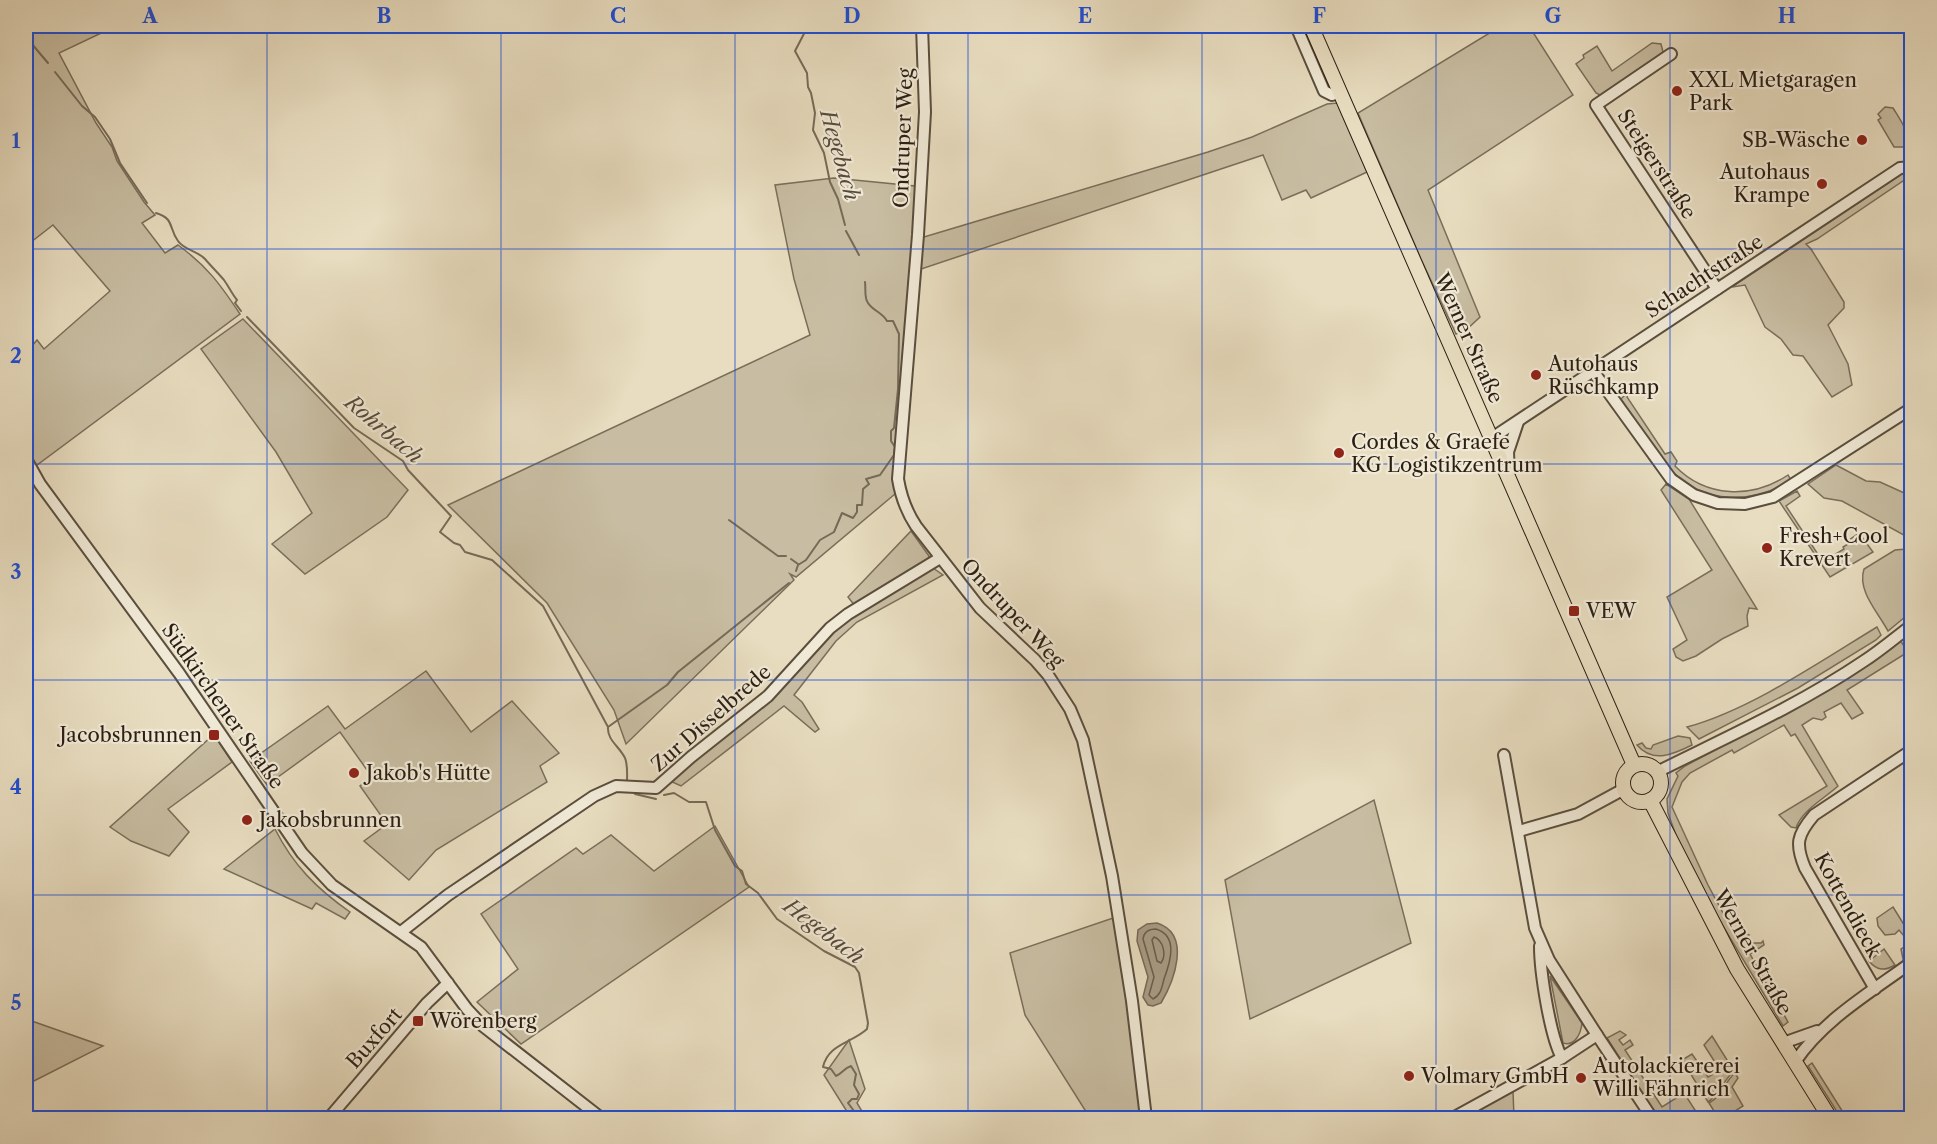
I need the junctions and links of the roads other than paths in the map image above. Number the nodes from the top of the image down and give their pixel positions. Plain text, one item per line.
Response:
1 (922, 26) edge
2 (1296, 26) edge
3 (1311, 26) edge
4 (1671, 54) dead end
5 (1340, 92) junction
6 (1911, 167) edge
7 (1717, 289) junction
8 (1593, 371) junction
9 (1911, 408) edge
10 (1518, 422) junction
11 (1492, 438) junction
12 (26, 459) edge
13 (1509, 478) junction
14 (940, 558) junction
15 (1911, 625) edge
16 (1911, 750) edge
17 (1504, 755) dead end
18 (1634, 765) junction
19 (1658, 772) junction
20 (1623, 789) junction
21 (1650, 800) junction
22 (1519, 831) junction
23 (401, 932) junction
24 (1540, 942) junction
25 (1911, 962) edge
26 (448, 983) junction
27 (1875, 988) junction
28 (1825, 1027) junction
29 (1596, 1035) junction
30 (1783, 1043) junction
31 (1562, 1059) junction
32 (1794, 1062) junction
33 (329, 1119) edge
34 (601, 1119) edge
35 (1146, 1119) edge
36 (1453, 1119) edge
37 (1652, 1119) edge
38 (1830, 1119) edge

1 - 14 street, Ondruper Weg
2 - 5 street
3 - 5 main road, Werner Straße
4 - 7 street, Steigerstraße
5 - 11 main road, Werner Straße
6 - 7 street, Schachtstraße
7 - 8 street, Schachtstraße
8 - 9 street
8 - 10 street, Schachtstraße
10 - 11 street, Schachtstraße
10 - 13 street
11 - 13 main road, Werner Straße
12 - 23 street, Südkirchener Straße
13 - 18 main road, Werner Straße
14 - 23 street, Zur Disselbrede
14 - 35 street, Ondruper Weg
15 - 19 street
16 - 27 street, Kottendieck
17 - 22 street
18 - 19 main road
18 - 20 main road
19 - 21 main road
20 - 21 main road
20 - 22 street
21 - 30 main road, Werner Straße
22 - 24 street
23 - 26 street, Südkirchener Straße
24 - 29 street
24 - 31 street
25 - 27 street
26 - 33 street, Buxfort
26 - 34 street, Südkirchener Straße
27 - 28 street
28 - 30 street
28 - 32 street
29 - 31 street
29 - 37 street
30 - 32 main road, Werner Straße
31 - 36 street
32 - 38 main road, Werner Straße

